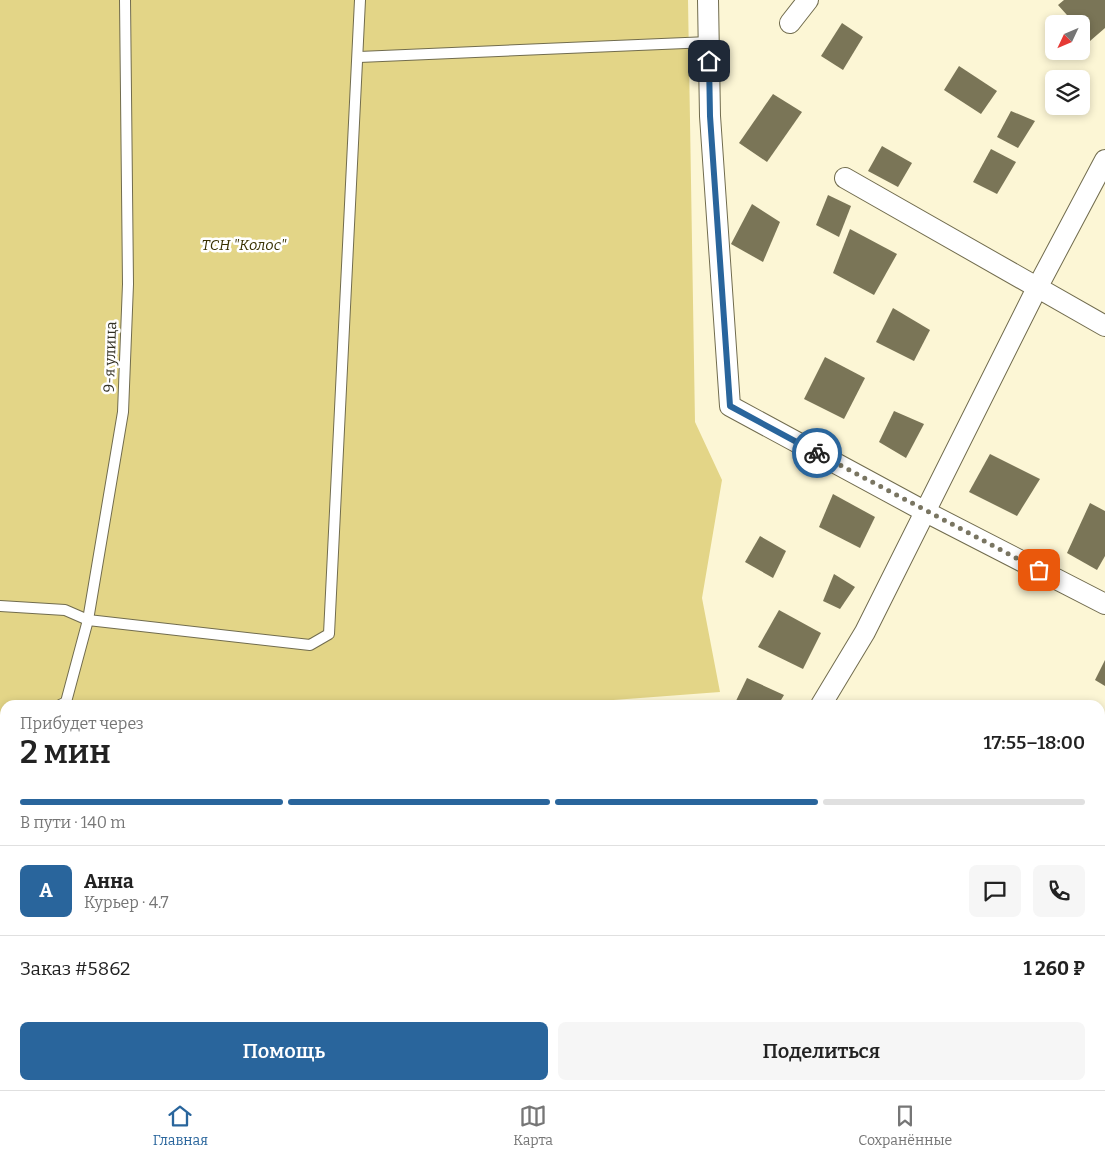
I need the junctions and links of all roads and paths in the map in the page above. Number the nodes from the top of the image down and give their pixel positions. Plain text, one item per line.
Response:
1 (125, 0) edge
2 (360, 0) edge
3 (708, 0) edge
4 (808, 0) edge
5 (790, 23) dead end
6 (709, 42) junction
7 (359, 57) junction
8 (1105, 160) edge
9 (845, 178) dead end
10 (1037, 288) junction
11 (1105, 326) edge
12 (924, 511) junction
13 (1105, 604) edge
14 (0, 606) edge
15 (88, 620) junction
16 (67, 700) edge
17 (824, 700) edge

1 - 15 lane, 9-я улица
2 - 7 lane
3 - 6 street
4 - 5 street
6 - 7 lane
6 - 12 street
7 - 15 lane
8 - 10 street
9 - 10 street
10 - 11 street
10 - 12 street
12 - 13 street
12 - 17 street
14 - 15 lane
15 - 16 lane, 9-я улица

